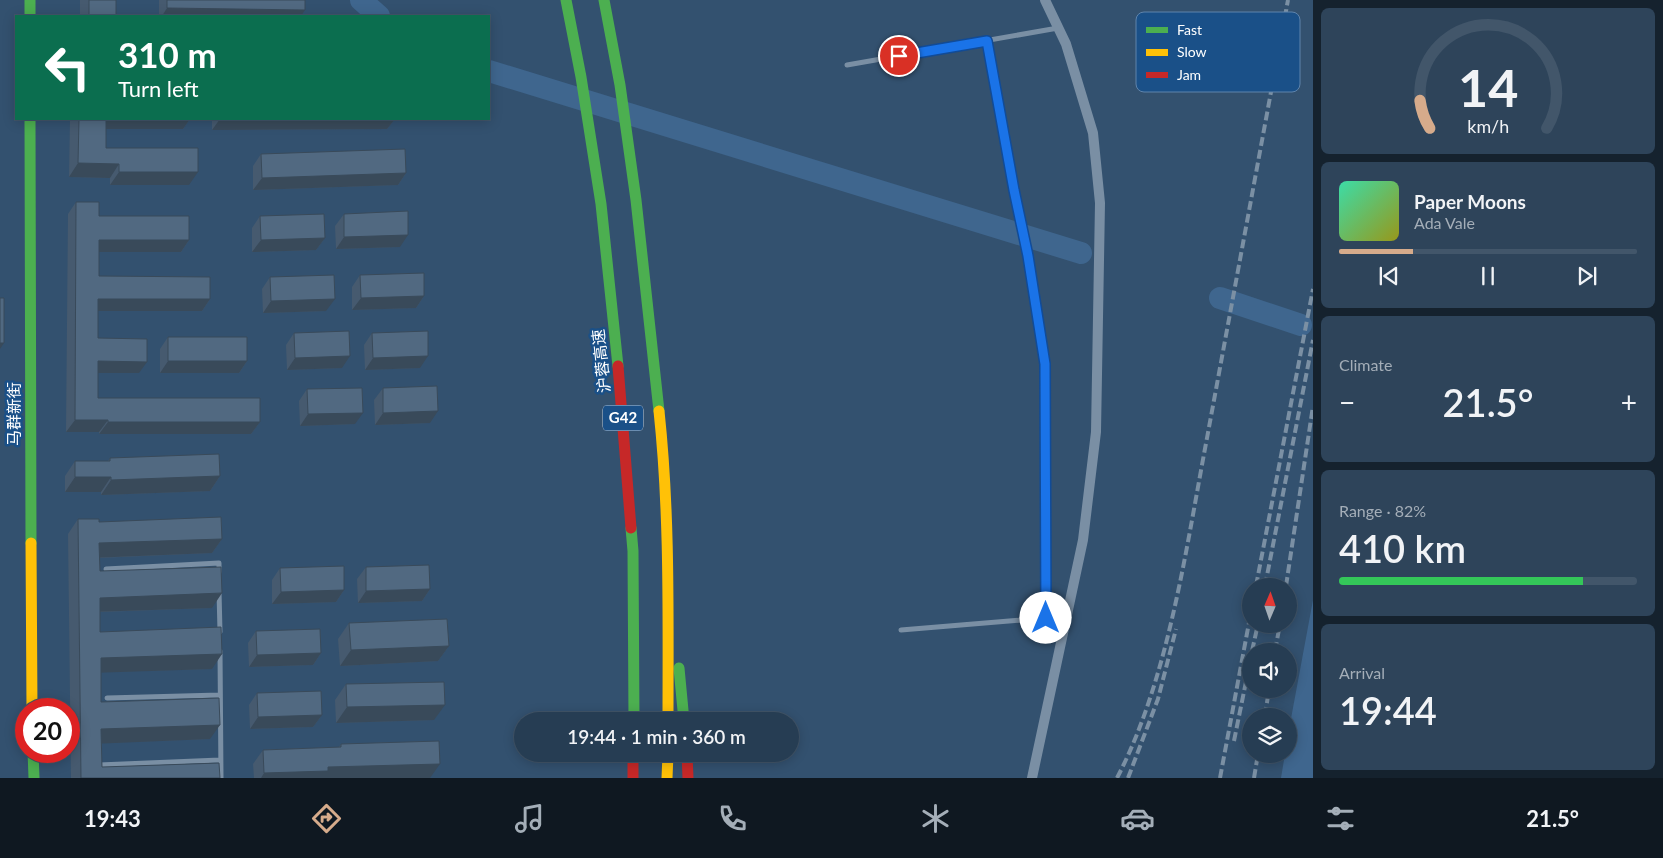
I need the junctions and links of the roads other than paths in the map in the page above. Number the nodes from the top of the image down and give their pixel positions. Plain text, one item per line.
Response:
1 (30, 0) edge
2 (566, 0) edge
3 (604, 0) edge
4 (1045, 0) edge
5 (30, 15) edge
6 (1058, 28) junction
7 (987, 41) junction
8 (846, 65) dead end
9 (30, 120) edge
10 (668, 553) junction
11 (106, 570) edge
12 (210, 628) edge
13 (220, 628) junction
14 (901, 630) dead end
15 (220, 638) edge
16 (220, 647) edge
17 (220, 695) junction
18 (32, 698) edge
19 (106, 698) dead end
20 (634, 712) edge
21 (668, 712) edge
22 (683, 712) edge
23 (220, 760) junction
24 (633, 762) edge
25 (668, 762) edge
26 (687, 762) edge
27 (33, 763) edge
28 (99, 765) edge
29 (34, 778) edge
30 (221, 778) edge
31 (632, 778) edge
32 (667, 778) edge
33 (688, 778) edge
34 (1032, 778) edge

1 - 5 main road
2 - 20 main road, 沪蓉高速 / G42
3 - 10 main road, G42
4 - 6 street
6 - 7 lane
6 - 34 street
7 - 8 lane
7 - 14 lane
9 - 18 main road, 马群新街
10 - 21 main road, G42
10 - 22 main road
11 - 13 lane
12 - 13 lane
13 - 15 lane
16 - 17 lane
17 - 19 lane
17 - 23 lane
23 - 28 lane
23 - 30 lane
24 - 31 main road
25 - 32 main road
26 - 33 main road
27 - 29 main road

